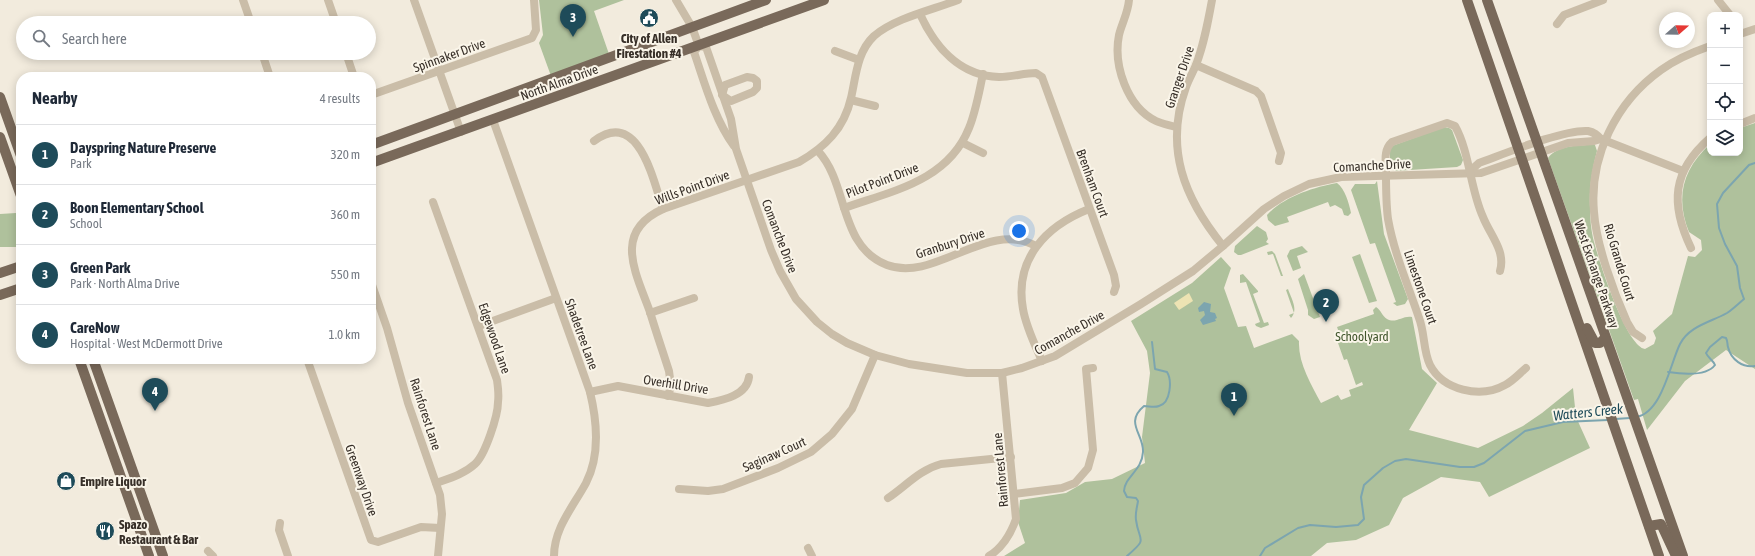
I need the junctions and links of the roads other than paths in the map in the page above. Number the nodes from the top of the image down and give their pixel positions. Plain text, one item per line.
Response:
1 (243, 0) edge
2 (328, 0) edge
3 (414, 0) edge
4 (534, 0) edge
5 (676, 0) edge
6 (766, 0) edge
7 (824, 0) edge
8 (958, 0) edge
9 (1129, 0) edge
10 (1212, 0) edge
11 (1467, 0) edge
12 (1481, 0) edge
13 (1487, 0) edge
14 (1603, 0) edge
15 (1718, 0) edge
16 (1728, 12) edge
17 (920, 14) junction
18 (249, 16) edge
19 (334, 16) edge
20 (1557, 24) dead end
21 (692, 27) junction
22 (1755, 29) edge
23 (1743, 33) edge
24 (1503, 44) junction
25 (699, 46) junction
26 (1707, 47) edge
27 (835, 51) dead end
28 (264, 60) edge
29 (348, 60) edge
30 (859, 60) junction
31 (1196, 65) junction
32 (439, 70) junction
33 (268, 72) edge
34 (352, 72) edge
35 (983, 74) junction
36 (376, 94) edge
37 (722, 95) junction
38 (1, 100) edge
39 (710, 100) junction
40 (851, 100) junction
41 (875, 106) dead end
42 (455, 114) junction
43 (1755, 118) edge
44 (493, 120) junction
45 (1743, 123) edge
46 (1176, 128) junction
47 (461, 132) junction
48 (0, 137) edge
49 (1603, 139) junction
50 (594, 141) dead end
51 (1707, 141) edge
52 (16, 142) edge
53 (376, 143) edge
54 (963, 143) junction
55 (1539, 148) junction
56 (736, 149) junction
57 (818, 151) junction
58 (983, 153) dead end
59 (1520, 154) junction
60 (376, 161) edge
61 (1279, 161) dead end
62 (1683, 171) junction
63 (1469, 172) junction
64 (1386, 176) junction
65 (747, 180) junction
66 (16, 182) edge
67 (433, 202) dead end
68 (844, 208) junction
69 (663, 209) junction
70 (1089, 209) junction
71 (1036, 246) junction
72 (1223, 246) junction
73 (1691, 248) dead end
74 (1557, 261) junction
75 (16, 268) edge
76 (1500, 271) dead end
77 (0, 273) edge
78 (16, 290) edge
79 (1114, 292) dead end
80 (0, 295) edge
81 (556, 298) junction
82 (694, 298) dead end
83 (376, 306) edge
84 (650, 313) junction
85 (479, 326) junction
86 (1605, 338) junction
87 (1642, 338) dead end
88 (875, 355) junction
89 (1042, 361) junction
90 (81, 364) edge
91 (95, 364) edge
92 (309, 364) edge
93 (1093, 368) dead end
94 (1526, 368) dead end
95 (1002, 373) junction
96 (749, 377) dead end
97 (590, 392) junction
98 (668, 396) junction
99 (112, 413) junction
100 (99, 416) junction
101 (1011, 457) junction
102 (436, 483) junction
103 (679, 489) dead end
104 (1014, 494) junction
105 (888, 498) dead end
106 (280, 523) dead end
107 (1649, 526) junction
108 (440, 528) junction
109 (153, 529) junction
110 (141, 534) junction
111 (149, 556) edge
112 (163, 556) edge
113 (288, 556) edge
114 (438, 556) edge
115 (554, 556) edge
116 (989, 556) edge
117 (1659, 556) edge
118 (1676, 556) edge
119 (1682, 556) edge

1 - 18 street
2 - 19 street
3 - 32 street
4 - 32 street, Spinnaker Drive
5 - 21 street, Comanche Drive
6 - 21 main road, North Alma Drive
7 - 25 main road, North Alma Drive
8 - 17 street, Wills Point Drive
9 - 46 street
10 - 31 street, Granger Drive
11 - 59 main road
12 - 24 main road
13 - 24 main road, West Exchange Parkway
14 - 20 street
15 - 16 street
17 - 30 street, Wills Point Drive
17 - 35 street
21 - 25 street, Comanche Drive
21 - 42 main road, North Alma Drive
22 - 23 street
24 - 55 main road, West Exchange Parkway
25 - 37 street, Comanche Drive
25 - 39 street, Comanche Drive
25 - 44 main road, North Alma Drive
26 - 49 street, Rio Grande Court
27 - 30 street
28 - 33 street
29 - 34 street
30 - 40 street, Wills Point Drive
31 - 46 street, Granger Drive
31 - 61 street
32 - 36 street, Spinnaker Drive
32 - 42 street
35 - 54 street, Pilot Point Drive
35 - 70 street, Brenham Court
37 - 39 street
37 - 56 street, Comanche Drive
38 - 52 main road
39 - 56 street, Comanche Drive
40 - 41 street
40 - 57 street, Wills Point Drive
42 - 47 street
42 - 53 main road, North Alma Drive
43 - 45 street
44 - 47 main road, North Alma Drive
44 - 81 street, Shadetree Lane
46 - 72 street, Granger Drive
47 - 60 main road, North Alma Drive
48 - 66 main road
49 - 55 street
49 - 62 street
49 - 87 street, Rio Grande Court
50 - 69 street
51 - 62 street
54 - 58 street
54 - 68 street, Pilot Point Drive
55 - 59 street
55 - 86 main road, West Exchange Parkway
56 - 65 street, Comanche Drive
57 - 65 street, Wills Point Drive
57 - 68 street, Granbury Drive
59 - 63 street
59 - 74 main road
62 - 73 street
63 - 64 street, Comanche Drive
63 - 64 street, Limestone Court
63 - 76 street
64 - 72 street, Comanche Drive
64 - 94 street, Limestone Court
65 - 69 street, Wills Point Drive
65 - 88 street, Comanche Drive
67 - 85 street, Edgewood Lane
68 - 71 street, Granbury Drive
69 - 84 street, Wills Point Drive
70 - 71 street
70 - 79 street, Brenham Court
71 - 89 street
72 - 89 street, Comanche Drive
74 - 86 main road
74 - 107 main road
75 - 77 main road
78 - 80 main road
81 - 85 street
81 - 97 street, Shadetree Lane
82 - 84 street
83 - 102 street, Rainforest Lane
84 - 98 street, Wills Point Drive
85 - 102 street, Edgewood Lane
86 - 119 main road, West Exchange Parkway
88 - 95 street, Comanche Drive
88 - 103 street, Saginaw Court
89 - 95 street, Comanche Drive
90 - 100 main road
91 - 99 main road
92 - 108 street, Greenway Drive
93 - 104 street
95 - 101 street, Rainforest Lane
96 - 98 street, Overhill Drive
97 - 98 street, Overhill Drive
97 - 115 street, Shadetree Lane
99 - 100 main road
99 - 109 main road
100 - 110 main road
101 - 104 street, Rainforest Lane
101 - 105 street
102 - 108 street, Rainforest Lane
104 - 116 street, Rainforest Lane
106 - 113 street
107 - 117 main road
107 - 118 main road
108 - 114 street, Rainforest Lane
109 - 110 main road
109 - 112 main road
110 - 111 main road

